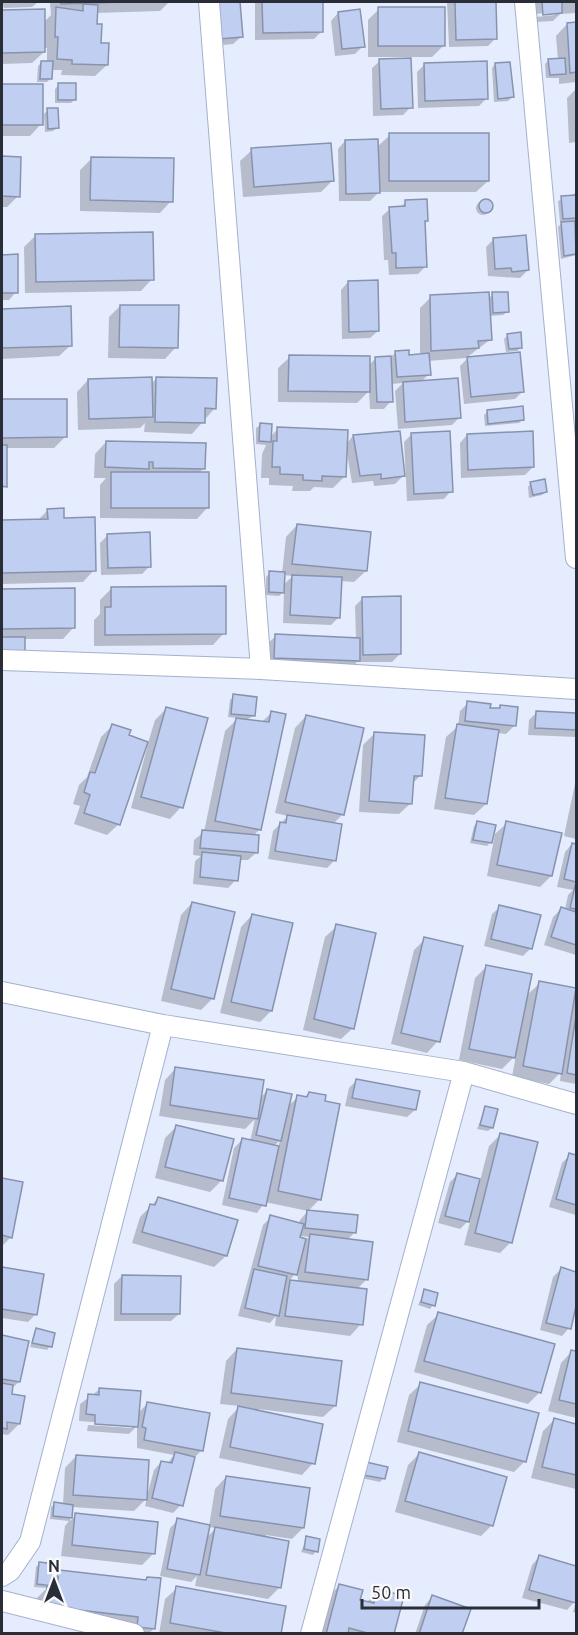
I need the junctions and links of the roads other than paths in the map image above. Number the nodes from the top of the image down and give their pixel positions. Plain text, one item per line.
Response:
1 (209, 2) edge
2 (525, 2) edge
3 (576, 558) edge
4 (2, 660) edge
5 (261, 669) junction
6 (576, 689) edge
7 (2, 992) edge
8 (163, 1026) junction
9 (464, 1072) junction
10 (576, 1104) edge
11 (2, 1576) edge
12 (2, 1601) edge
13 (134, 1634) edge
14 (311, 1634) edge

1 - 5 street
2 - 3 street
4 - 5 street
5 - 6 street
7 - 8 street
8 - 9 street
8 - 11 street
9 - 10 street
9 - 14 street
12 - 13 street

